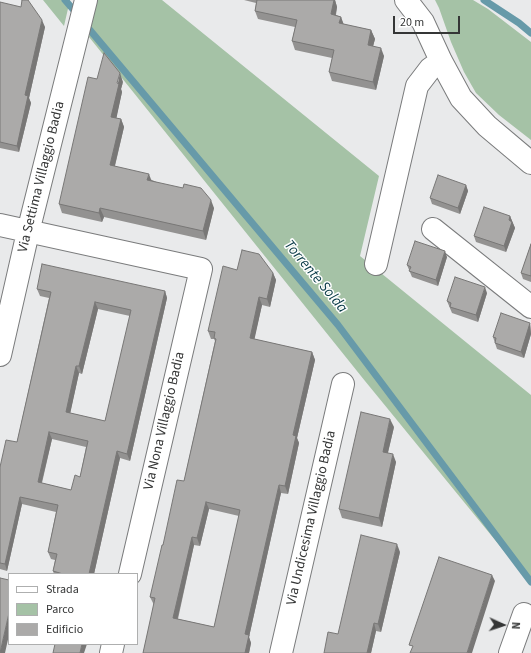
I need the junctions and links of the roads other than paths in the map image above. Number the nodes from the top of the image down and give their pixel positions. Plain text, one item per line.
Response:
1 (406, 0) edge
2 (83, 15) edge
3 (441, 60) junction
4 (531, 163) edge
5 (0, 225) edge
6 (433, 228) dead end
7 (28, 232) junction
8 (376, 264) dead end
9 (531, 307) edge
10 (0, 355) edge
11 (343, 384) dead end
12 (130, 573) edge
13 (524, 614) dead end
14 (281, 653) edge
15 (510, 653) edge

1 - 3 street
2 - 7 street, Via Settima Villaggio Badia
3 - 4 street
3 - 8 street
5 - 7 street
6 - 9 street
7 - 10 street, Via Settima Villaggio Badia
7 - 12 street, Via Nona Villaggio Badia
11 - 14 street, Via Undicesima Villaggio Badia
13 - 15 street

